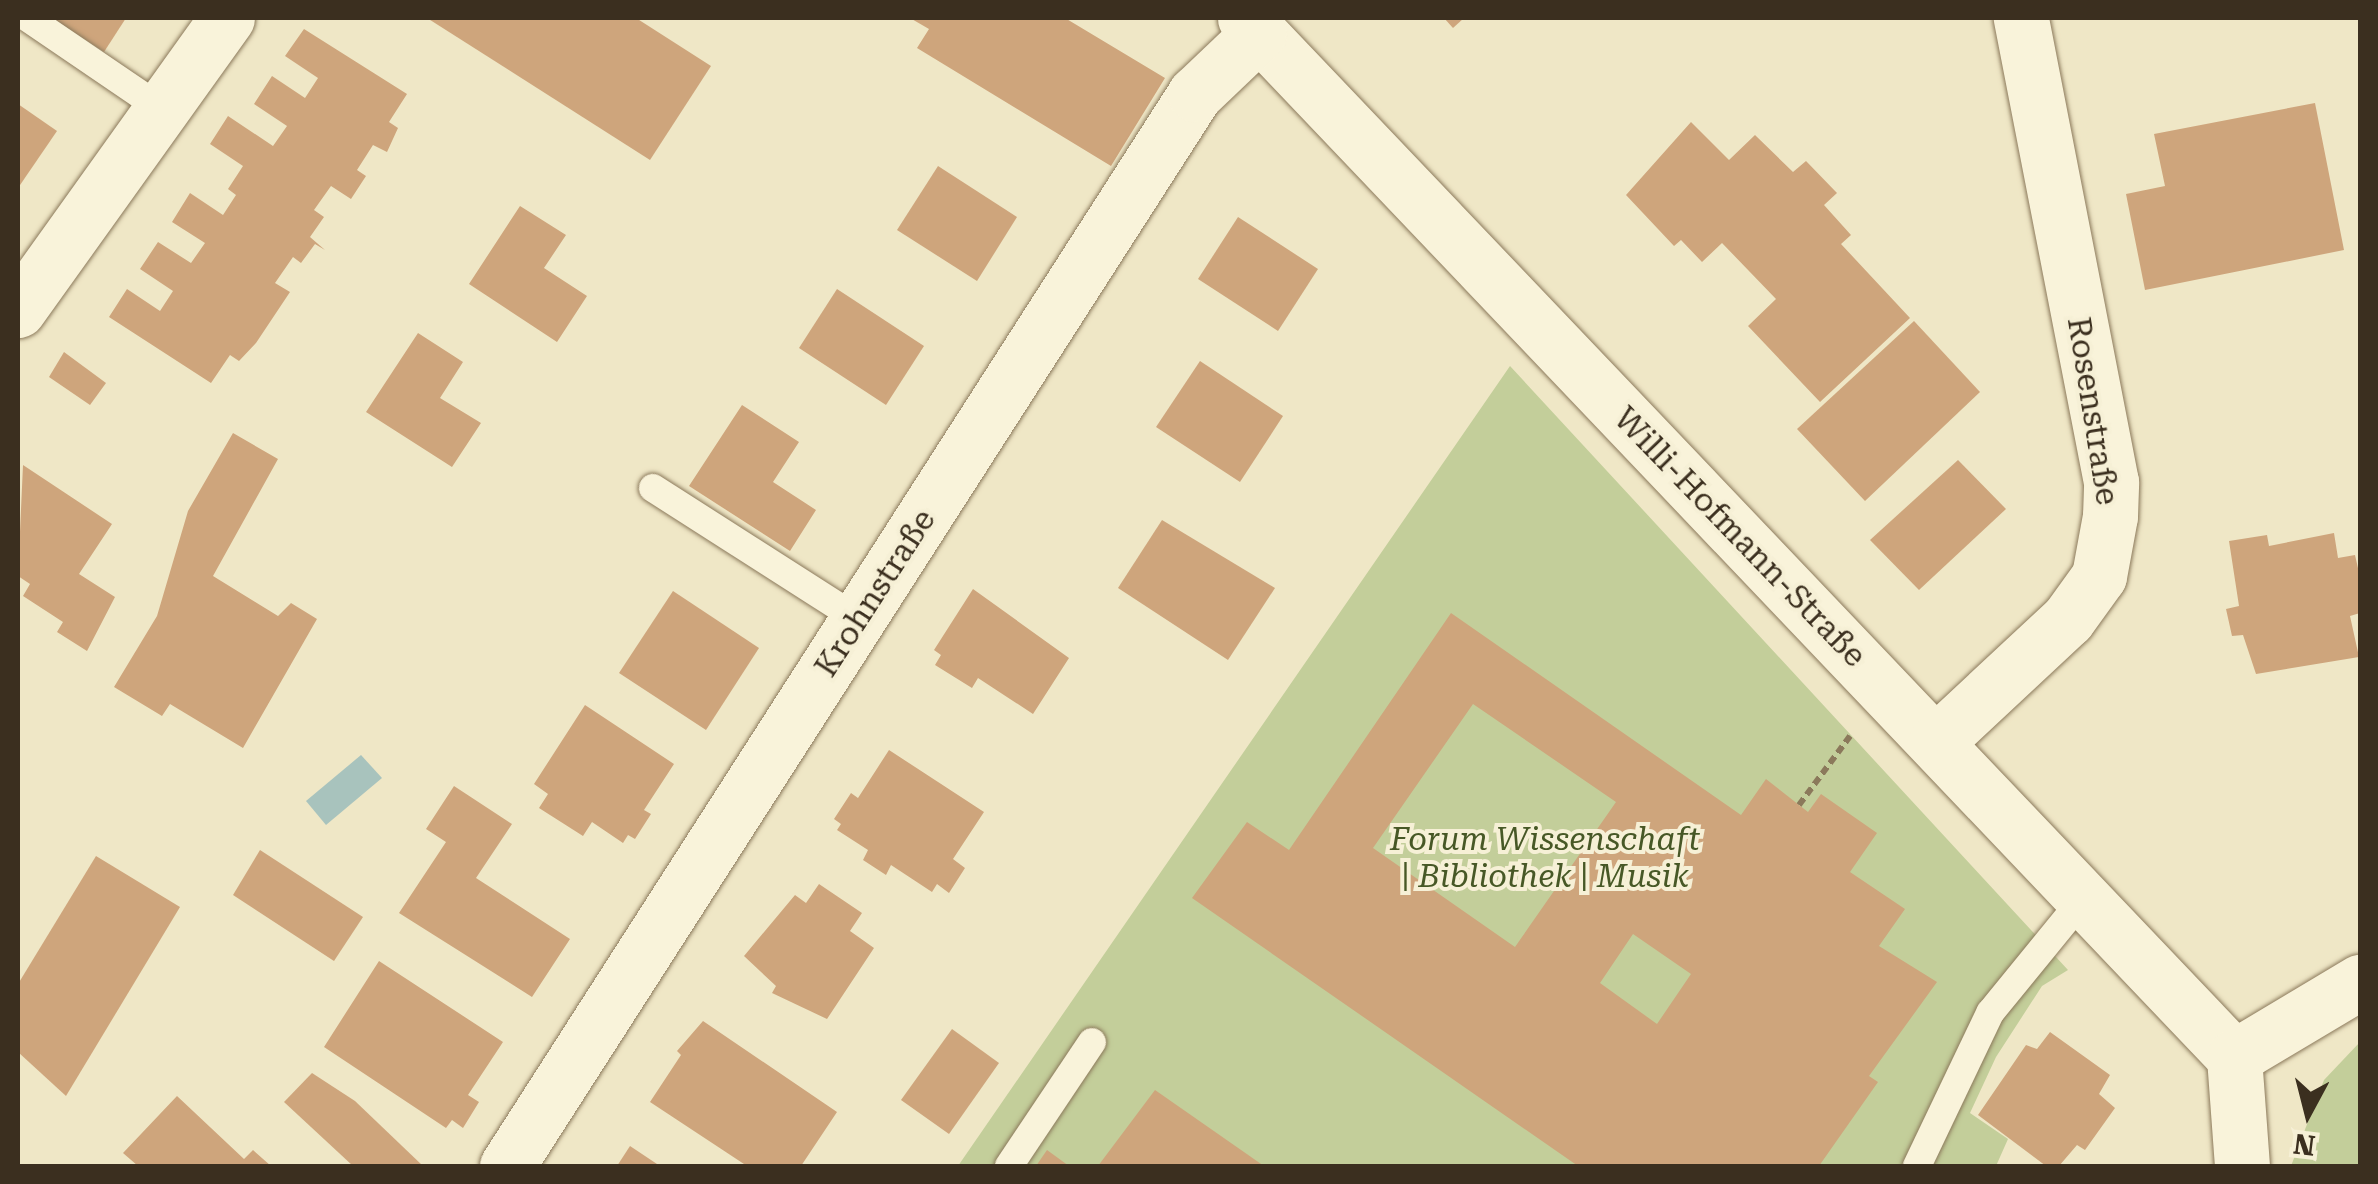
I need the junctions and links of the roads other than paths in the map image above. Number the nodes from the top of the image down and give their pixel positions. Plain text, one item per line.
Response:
1 (28, 18) edge
2 (226, 18) edge
3 (2021, 18) edge
4 (1252, 25) edge
5 (162, 109) junction
6 (18, 310) edge
7 (653, 488) dead end
8 (858, 619) junction
9 (1936, 742) junction
10 (2082, 900) junction
11 (2360, 982) edge
12 (1092, 1042) dead end
13 (2234, 1057) junction
14 (507, 1166) edge
15 (1010, 1166) edge
16 (1917, 1166) edge
17 (2242, 1166) edge

1 - 5 lane
2 - 5 street
3 - 9 street, Rosenstraße
4 - 8 street, Krohnstraße
4 - 9 street, Willi-Hofmann-Straße
5 - 6 street
7 - 8 lane
8 - 14 street, Krohnstraße
9 - 10 street, Willi-Hofmann-Straße
10 - 13 street, Willi-Hofmann-Straße
10 - 16 lane
11 - 13 street
12 - 15 lane
13 - 17 street

